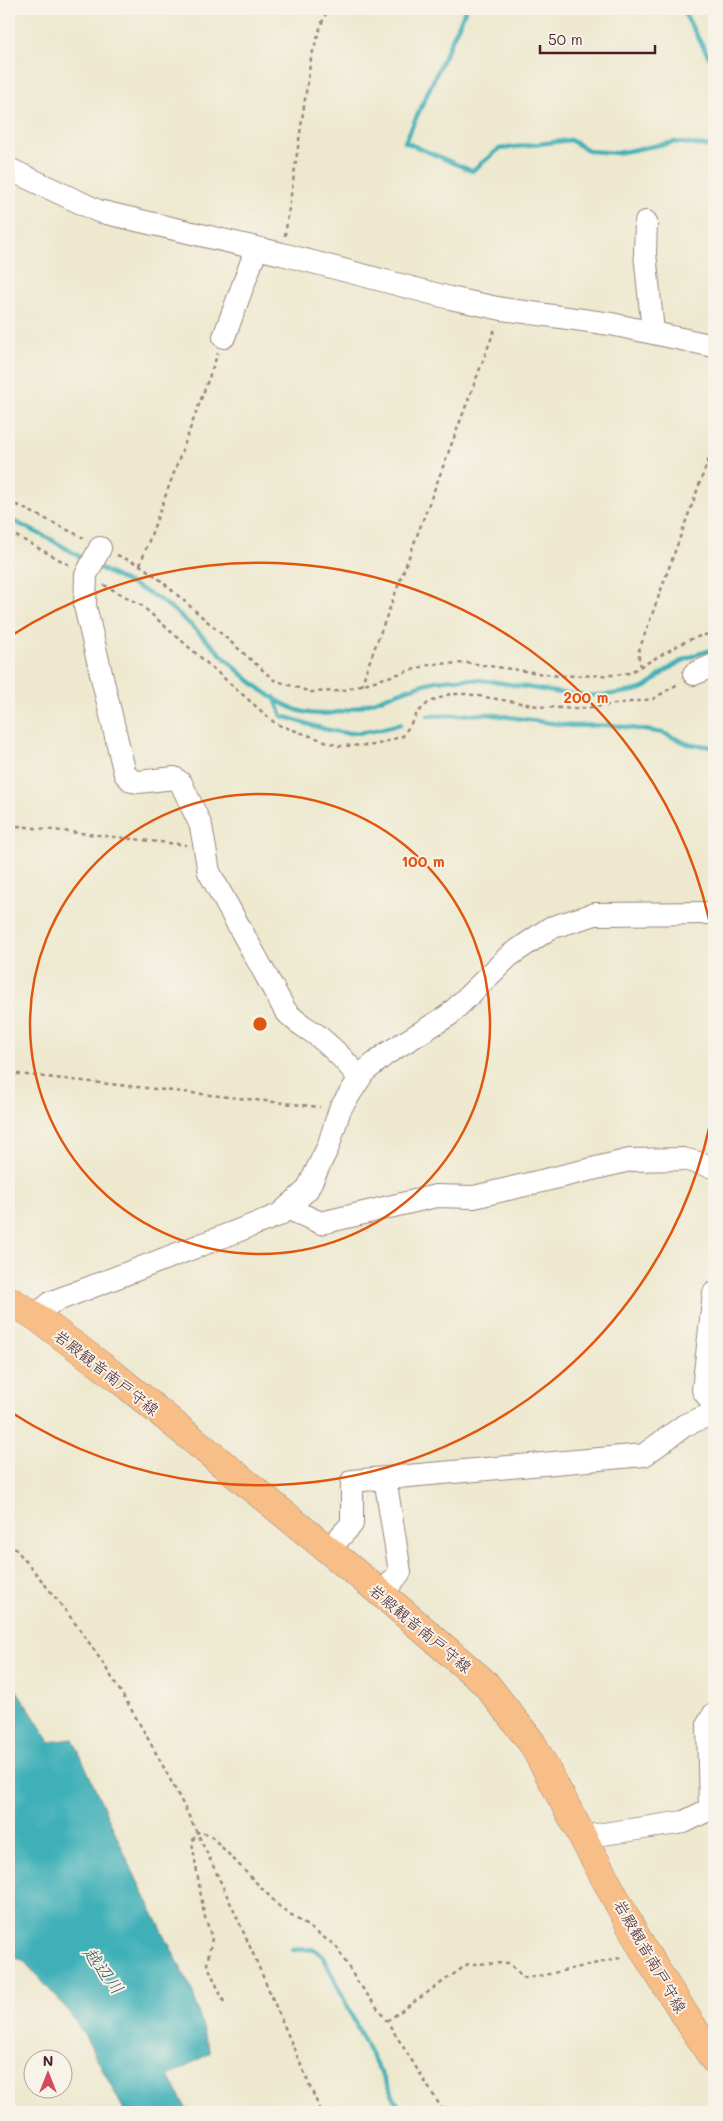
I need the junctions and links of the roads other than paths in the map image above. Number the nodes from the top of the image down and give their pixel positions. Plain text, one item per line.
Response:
1 (9, 169) edge
2 (646, 222) dead end
3 (256, 250) junction
4 (653, 332) junction
5 (224, 337) road end
6 (714, 346) edge
7 (92, 565) road end
8 (714, 913) edge
9 (359, 1078) junction
10 (714, 1167) edge
11 (287, 1208) junction
12 (714, 1293) edge
13 (9, 1300) edge
14 (35, 1316) junction
15 (714, 1406) edge
16 (714, 1413) edge
17 (385, 1478) junction
18 (328, 1550) junction
19 (382, 1594) junction
20 (714, 1714) edge
21 (583, 1837) junction
22 (714, 2060) edge

1 - 3 street
2 - 4 street
3 - 4 street
3 - 5 street
4 - 6 street
7 - 9 street
8 - 9 street
9 - 11 street
10 - 11 street
11 - 14 street
12 - 15 street
13 - 14 main road, 岩殿観音南戸守線
14 - 18 main road, 岩殿観音南戸守線
16 - 17 street
17 - 18 street
17 - 19 street
18 - 19 main road, 岩殿観音南戸守線
19 - 21 main road, 岩殿観音南戸守線
20 - 21 street
21 - 22 main road, 岩殿観音南戸守線

